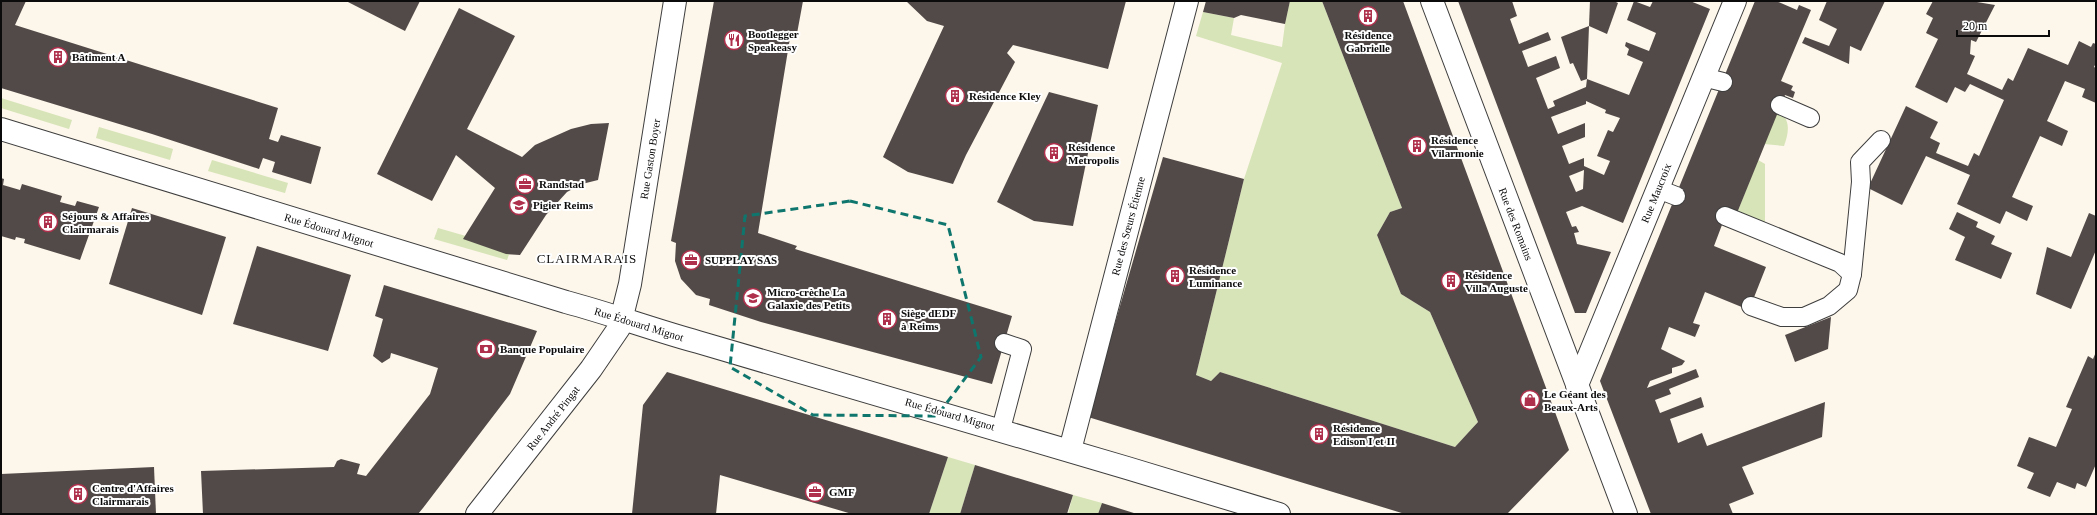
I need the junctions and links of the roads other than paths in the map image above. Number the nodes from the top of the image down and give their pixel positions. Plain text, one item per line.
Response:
1 (675, 1) edge
2 (1186, 1) edge
3 (1432, 1) edge
4 (1735, 1) edge
5 (1780, 105) dead end
6 (1810, 118) dead end
7 (1, 129) edge
8 (1881, 140) dead end
9 (1725, 216) dead end
10 (1852, 274) junction
11 (1751, 306) dead end
12 (622, 317) junction
13 (1004, 343) dead end
14 (1577, 385) junction
15 (1001, 429) junction
16 (1070, 450) junction
17 (477, 514) edge
18 (1279, 514) edge
19 (1626, 514) edge

1 - 12 street, Rue Gaston Boyer
2 - 16 street, Rue des Sœurs Étienne
3 - 14 street, Rue des Romains
4 - 14 street, Rue Maucroix
5 - 6 lane
7 - 12 street, Rue Édouard Mignot
8 - 10 lane
9 - 10 lane
10 - 11 lane
12 - 15 street, Rue Édouard Mignot
12 - 17 street, Rue André Pingat
13 - 15 lane
14 - 19 street, Rue des Romains
15 - 16 street, Rue Édouard Mignot
16 - 18 street, Rue Édouard Mignot

